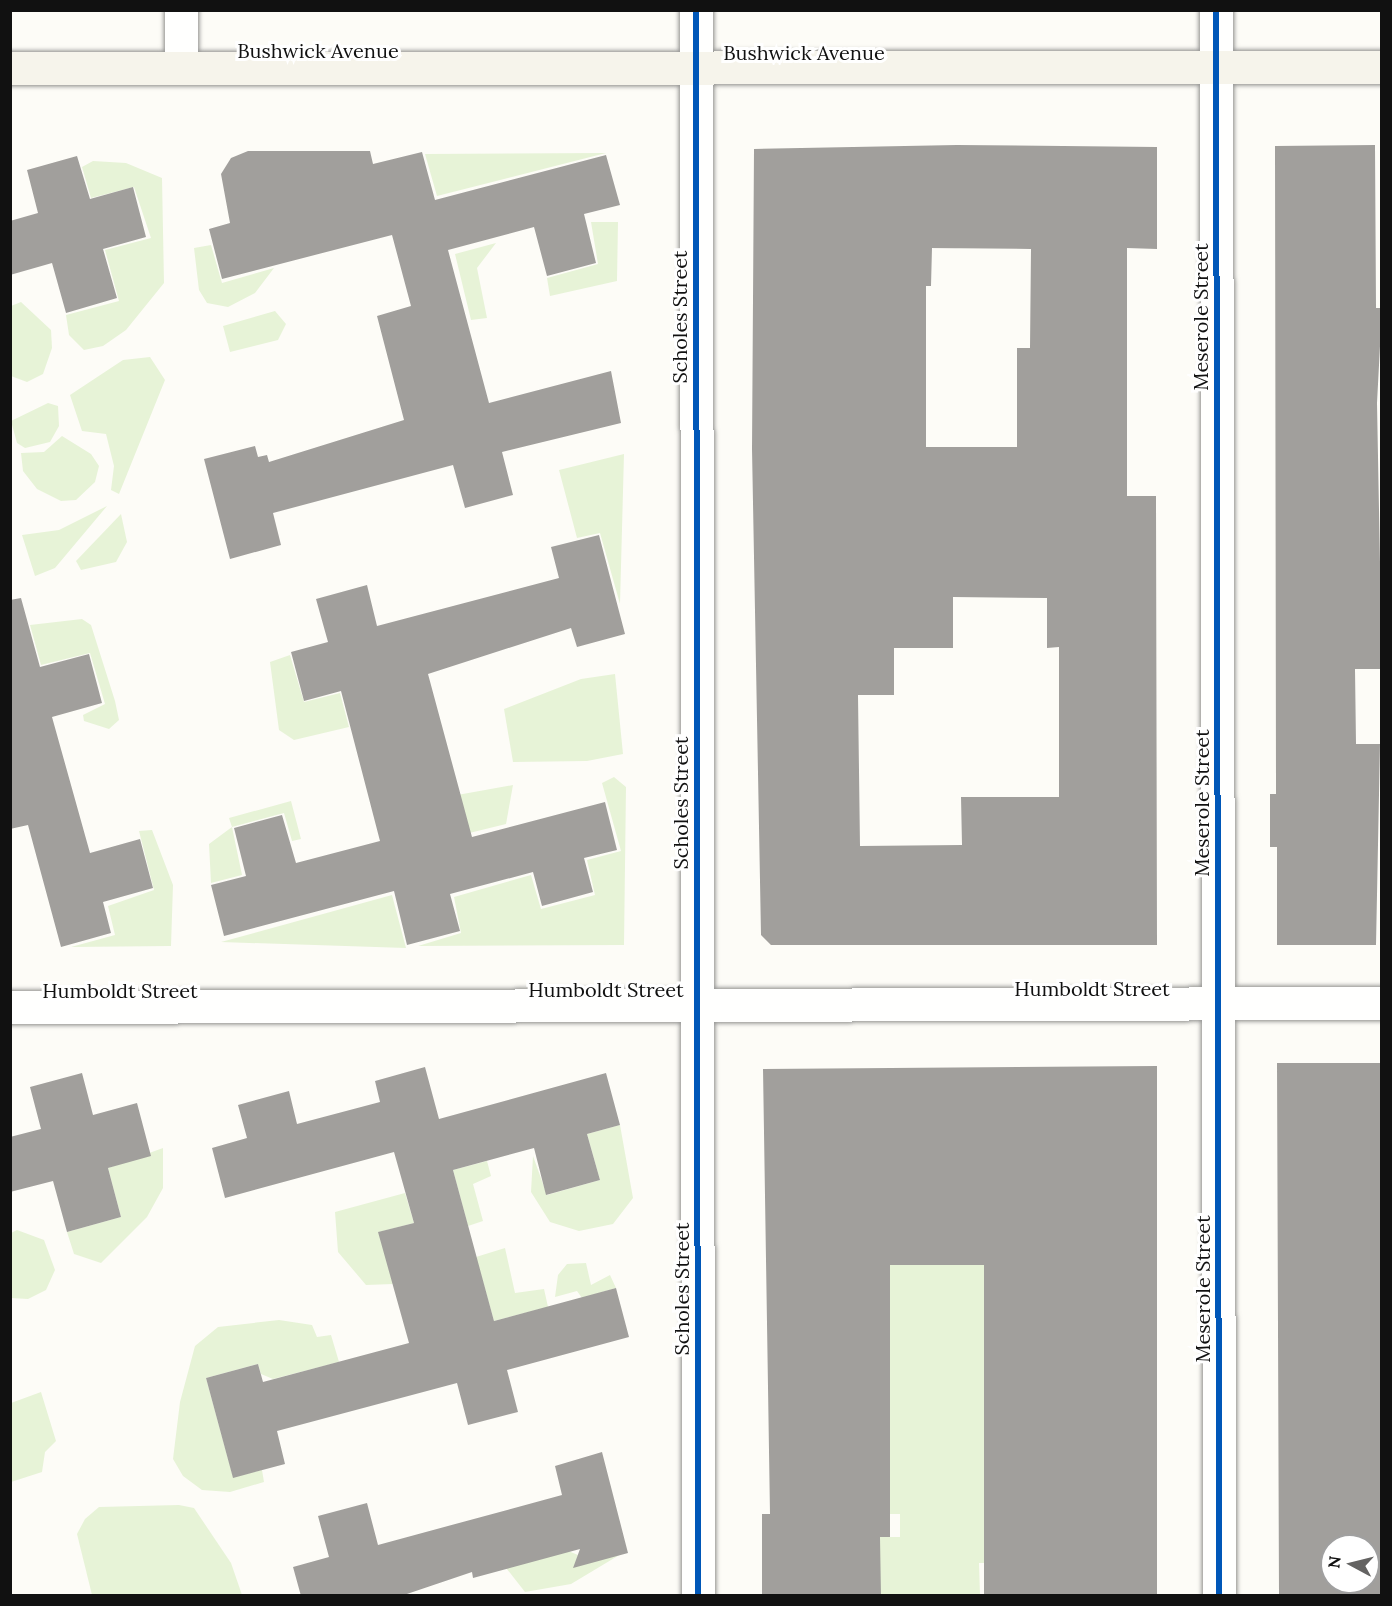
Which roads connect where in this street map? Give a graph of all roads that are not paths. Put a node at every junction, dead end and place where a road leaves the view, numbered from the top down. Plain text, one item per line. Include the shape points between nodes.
1 (180, 10) edge
2 (696, 10) edge
3 (1216, 10) edge
4 (181, 66) junction
5 (1382, 67) edge
6 (10, 68) edge
7 (1216, 68) junction
8 (696, 69) junction
9 (1382, 1003) edge
10 (1218, 1004) junction
11 (696, 1006) junction
12 (10, 1007) edge
13 (698, 1596) edge
14 (1219, 1596) edge

1 - 4 street
2 - 8 street, Scholes Street
3 - 7 street, Meserole Street
4 - 6 main road, Bushwick Avenue
4 - 8 main road, Bushwick Avenue
5 - 7 main road, Bushwick Avenue
7 - 8 main road, Bushwick Avenue
7 - 10 street, Meserole Street
8 - 11 street, Scholes Street
9 - 10 street, Humboldt Street
10 - 11 street, Humboldt Street
10 - 14 street, Meserole Street
11 - 12 street, Humboldt Street
11 - 13 street, Scholes Street

